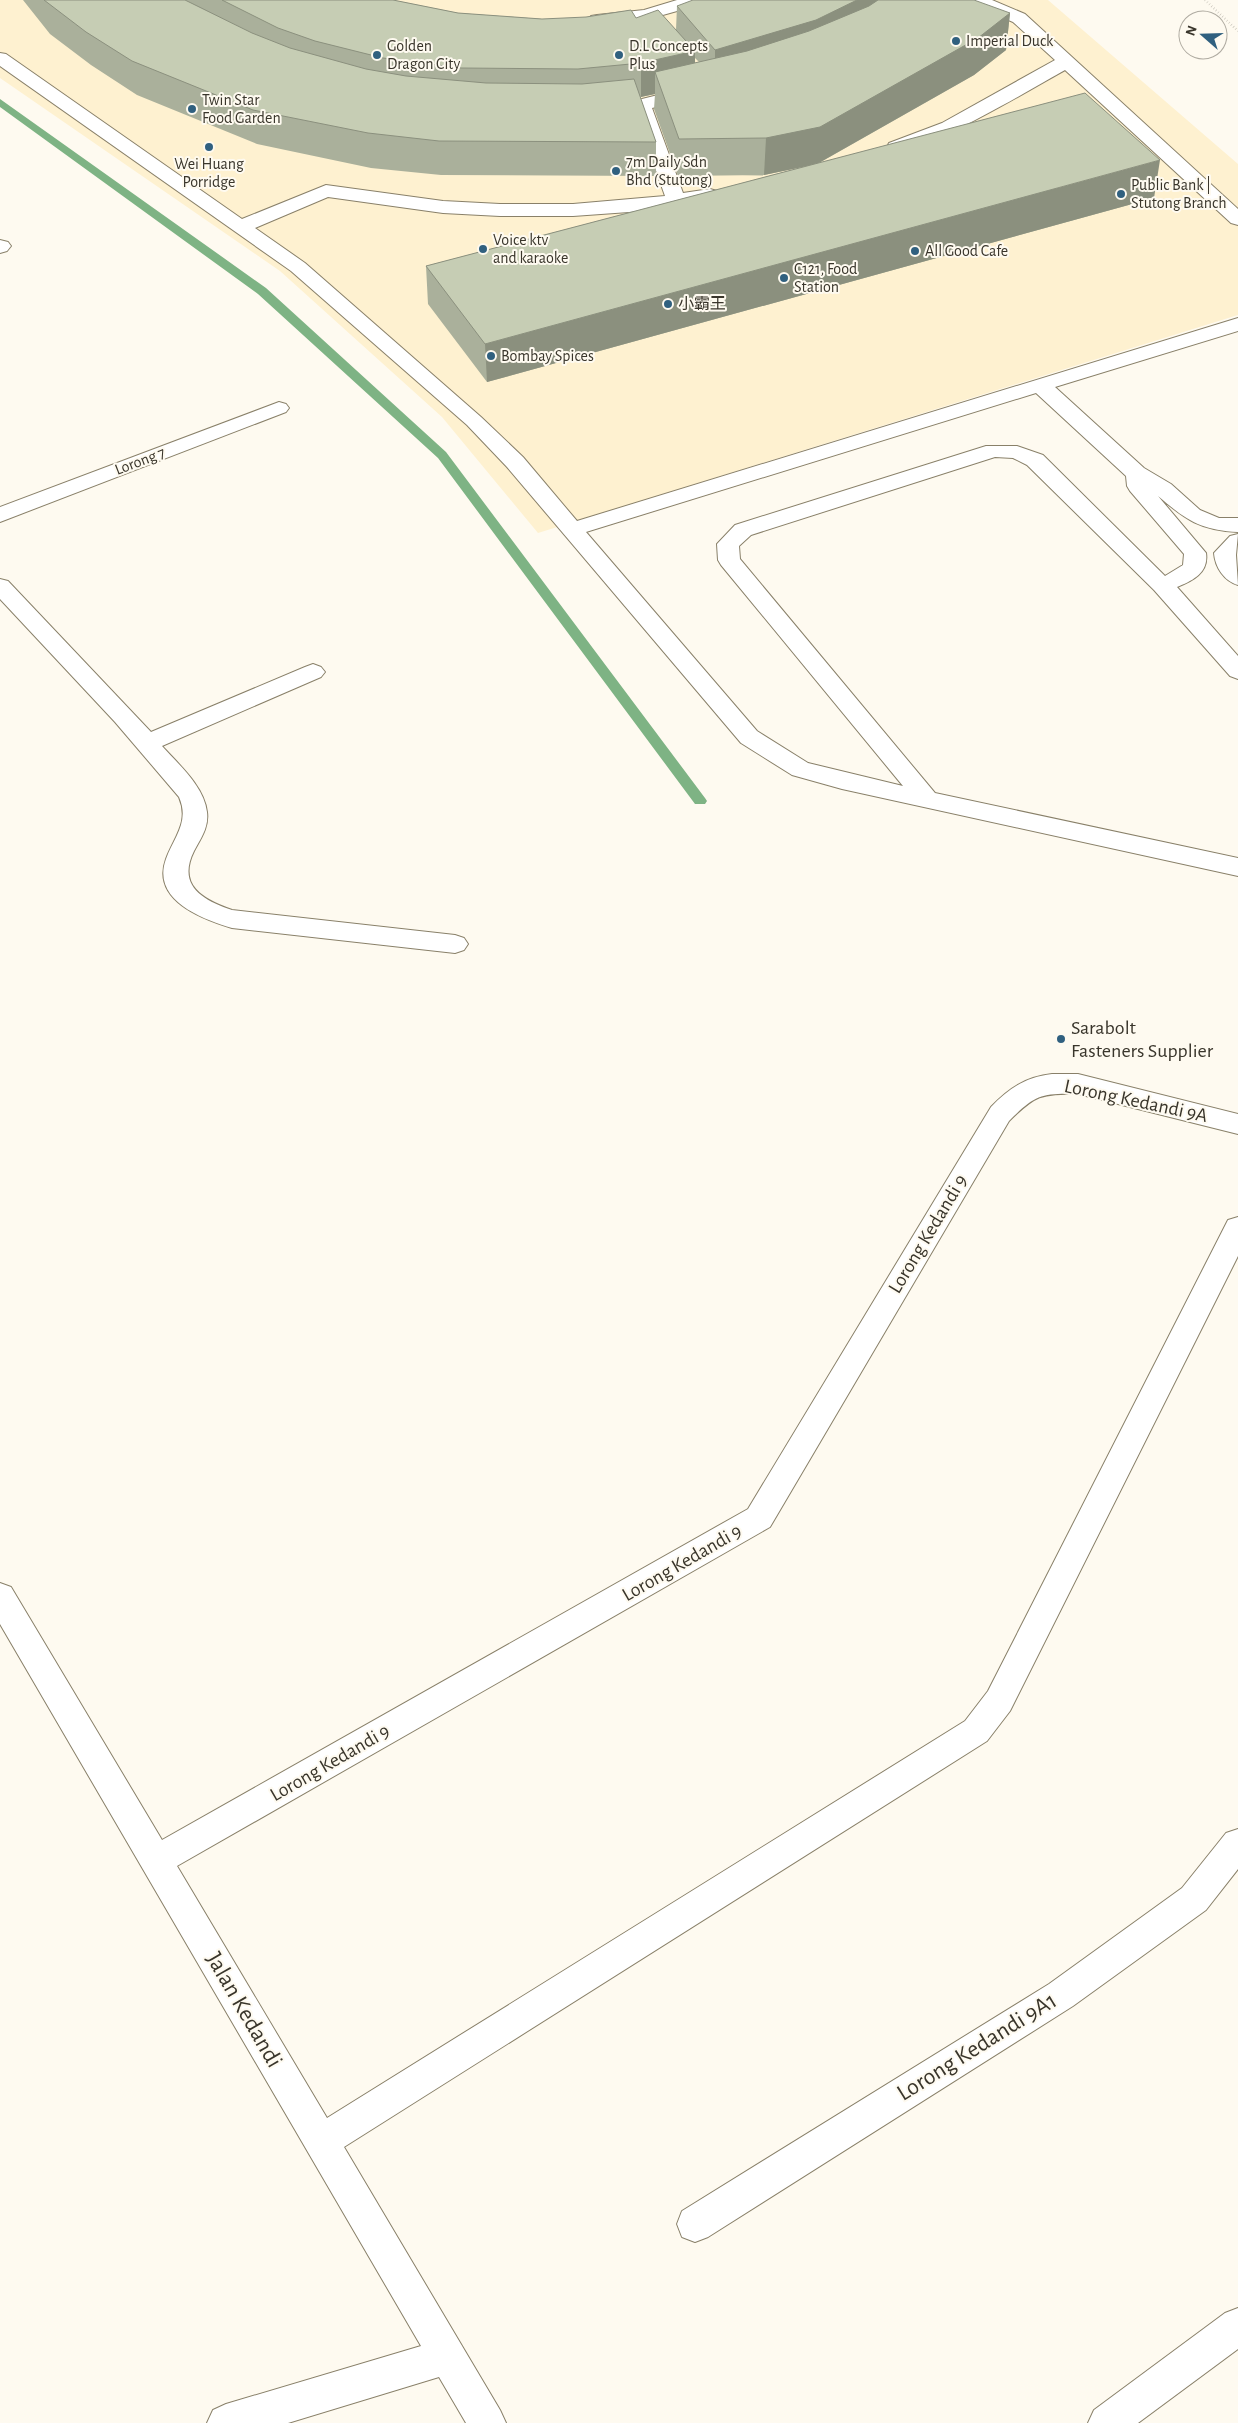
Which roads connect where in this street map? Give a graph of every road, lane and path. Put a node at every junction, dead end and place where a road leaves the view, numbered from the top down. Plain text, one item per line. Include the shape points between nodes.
1 (696, 0) edge
2 (977, 0) edge
3 (1205, 0) edge
4 (645, 15) junction
5 (577, 22) edge
6 (658, 30) edge
7 (1238, 31) edge
8 (0, 58) edge
9 (1067, 61) junction
10 (710, 88) edge
11 (642, 105) junction
12 (587, 110) edge
13 (877, 154) edge
14 (730, 191) edge
15 (676, 201) junction
16 (1238, 219) edge
17 (240, 226) junction
18 (1238, 324) edge
19 (1041, 386) junction
20 (279, 408) dead end
21 (1136, 473) junction
22 (0, 515) edge
23 (1238, 524) edge
24 (573, 529) junction
25 (1238, 541) edge
26 (1238, 578) edge
27 (0, 586) edge
28 (1162, 586) junction
29 (1238, 671) edge
30 (313, 672) dead end
31 (147, 743) junction
32 (927, 799) junction
33 (1238, 867) edge
34 (455, 944) dead end
35 (1033, 1085) joint
36 (1238, 1124) edge
37 (1238, 1228) edge
38 (0, 1596) edge
39 (1238, 1844) edge
40 (156, 1861) junction
41 (321, 2142) junction
42 (695, 2224) dead end
43 (1238, 2326) edge
44 (448, 2356) junction
45 (226, 2423) edge
46 (487, 2423) edge
47 (1107, 2423) edge

1 - 4 street
2 - 9 street via 1018,18
3 - 7 path
4 - 5 street
4 - 6 street
8 - 17 street
9 - 13 street via 949,127
9 - 16 street
10 - 11 street
11 - 12 street
11 - 15 street
14 - 15 street
15 - 17 street via 573,210 500,210 443,207 326,191
17 - 24 street via 298,267 474,420
18 - 19 street
19 - 21 street
19 - 24 street
20 - 22 street, Lorong 7
21 - 23 street via 1152,479 1198,519 1212,524
21 - 28 street via 1138,486 1195,552 1197,559 1194,569 1186,576
24 - 32 street via 749,737 800,769
25 - 26 street via 1225,553 1225,560
27 - 31 street
28 - 29 street
28 - 32 street via 1035,460 1017,452 994,452 743,530 728,544 729,560
30 - 31 street
31 - 34 street via 191,798 196,813 195,829 177,861 176,875 183,892 197,906 232,919
32 - 33 street
35 - 36 street, Lorong Kedandi 9A via 1078,1084
35 - 40 street, Lorong Kedandi 9 via 1000,1114 759,1518
37 - 41 street via 999,1701 976,1731
38 - 40 street, Jalan Kedandi
39 - 42 street, Lorong Kedandi 9A1 via 1194,1899 1061,1995
40 - 41 street, Jalan Kedandi
41 - 44 street, Jalan Kedandi
43 - 47 street
44 - 45 street
44 - 46 street, Jalan Kedandi

